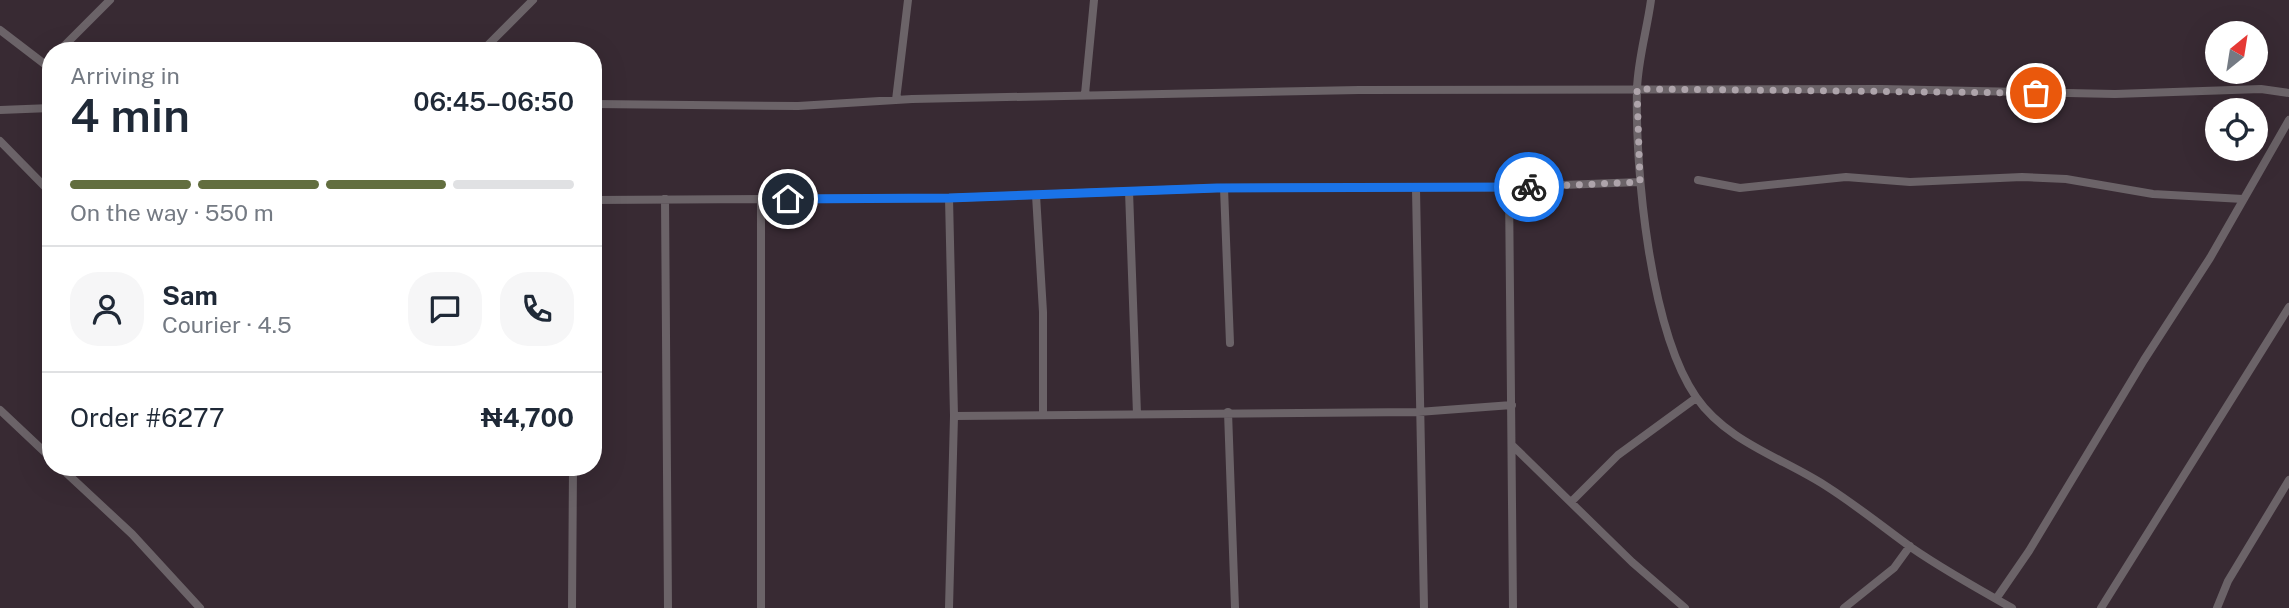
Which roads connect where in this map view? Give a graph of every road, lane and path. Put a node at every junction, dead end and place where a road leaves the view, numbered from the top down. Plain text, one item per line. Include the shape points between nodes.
1 (110, 0) edge
2 (533, 0) edge
3 (908, 0) edge
4 (1094, 0) edge
5 (1651, 0) edge
6 (0, 30) edge
7 (68, 42) edge
8 (491, 42) edge
9 (42, 59) edge
10 (1637, 89) junction
11 (2289, 93) edge
12 (1085, 94) junction
13 (896, 100) junction
14 (602, 104) edge
15 (42, 108) edge
16 (0, 110) edge
17 (2289, 120) edge
18 (0, 141) edge
19 (1698, 180) dead end
20 (1640, 182) junction
21 (42, 184) edge
22 (1509, 187) junction
23 (1224, 188) junction
24 (1416, 188) junction
25 (1129, 191) junction
26 (1036, 195) junction
27 (949, 198) junction
28 (665, 199) junction
29 (761, 199) junction
30 (2243, 199) junction
31 (602, 200) edge
32 (2289, 307) edge
33 (1230, 343) dead end
34 (1696, 398) junction
35 (1512, 405) junction
36 (0, 411) edge
37 (1228, 412) junction
38 (1418, 412) junction
39 (1137, 414) junction
40 (1043, 415) junction
41 (954, 416) junction
42 (1513, 446) junction
43 (42, 450) edge
44 (70, 476) edge
45 (573, 476) edge
46 (2289, 480) edge
47 (1570, 502) junction
48 (1910, 547) junction
49 (1996, 599) junction
50 (1683, 607) edge
51 (200, 608) edge
52 (572, 608) edge
53 (668, 608) edge
54 (761, 608) edge
55 (948, 608) edge
56 (1235, 608) edge
57 (1424, 608) edge
58 (1513, 608) edge
59 (1844, 608) edge
60 (2012, 608) edge
61 (2101, 608) edge
62 (2217, 608) edge

1 - 7 street
2 - 8 street
3 - 13 street
4 - 12 street
5 - 10 street
6 - 9 street
10 - 11 street via 2115,94 2261,89
10 - 12 street
10 - 20 street
12 - 13 street
13 - 14 street via 798,106
15 - 16 street
17 - 30 street
18 - 21 street
19 - 30 street via 1740,188 1846,177 1910,182 2022,177 2066,179 2152,194
20 - 22 street
20 - 34 street via 1651,257 1674,356
22 - 24 street
22 - 35 street
23 - 24 street
23 - 25 street
23 - 33 street
24 - 38 street
25 - 26 street
25 - 39 street
26 - 27 street
26 - 40 street
27 - 29 street
27 - 41 street
28 - 29 street
28 - 31 street
28 - 53 street
29 - 54 street
30 - 49 street
32 - 61 street
34 - 47 street via 1618,455
34 - 48 street via 1739,438 1822,483
35 - 38 street
35 - 42 street
36 - 43 street
37 - 38 street
37 - 39 street
37 - 56 street
38 - 57 street
39 - 40 street
40 - 41 street
41 - 55 street
42 - 47 street
42 - 58 street
44 - 51 street via 132,534
45 - 52 street
46 - 62 street via 2228,581
47 - 50 street
48 - 49 street
48 - 59 street via 1894,568
49 - 60 street

